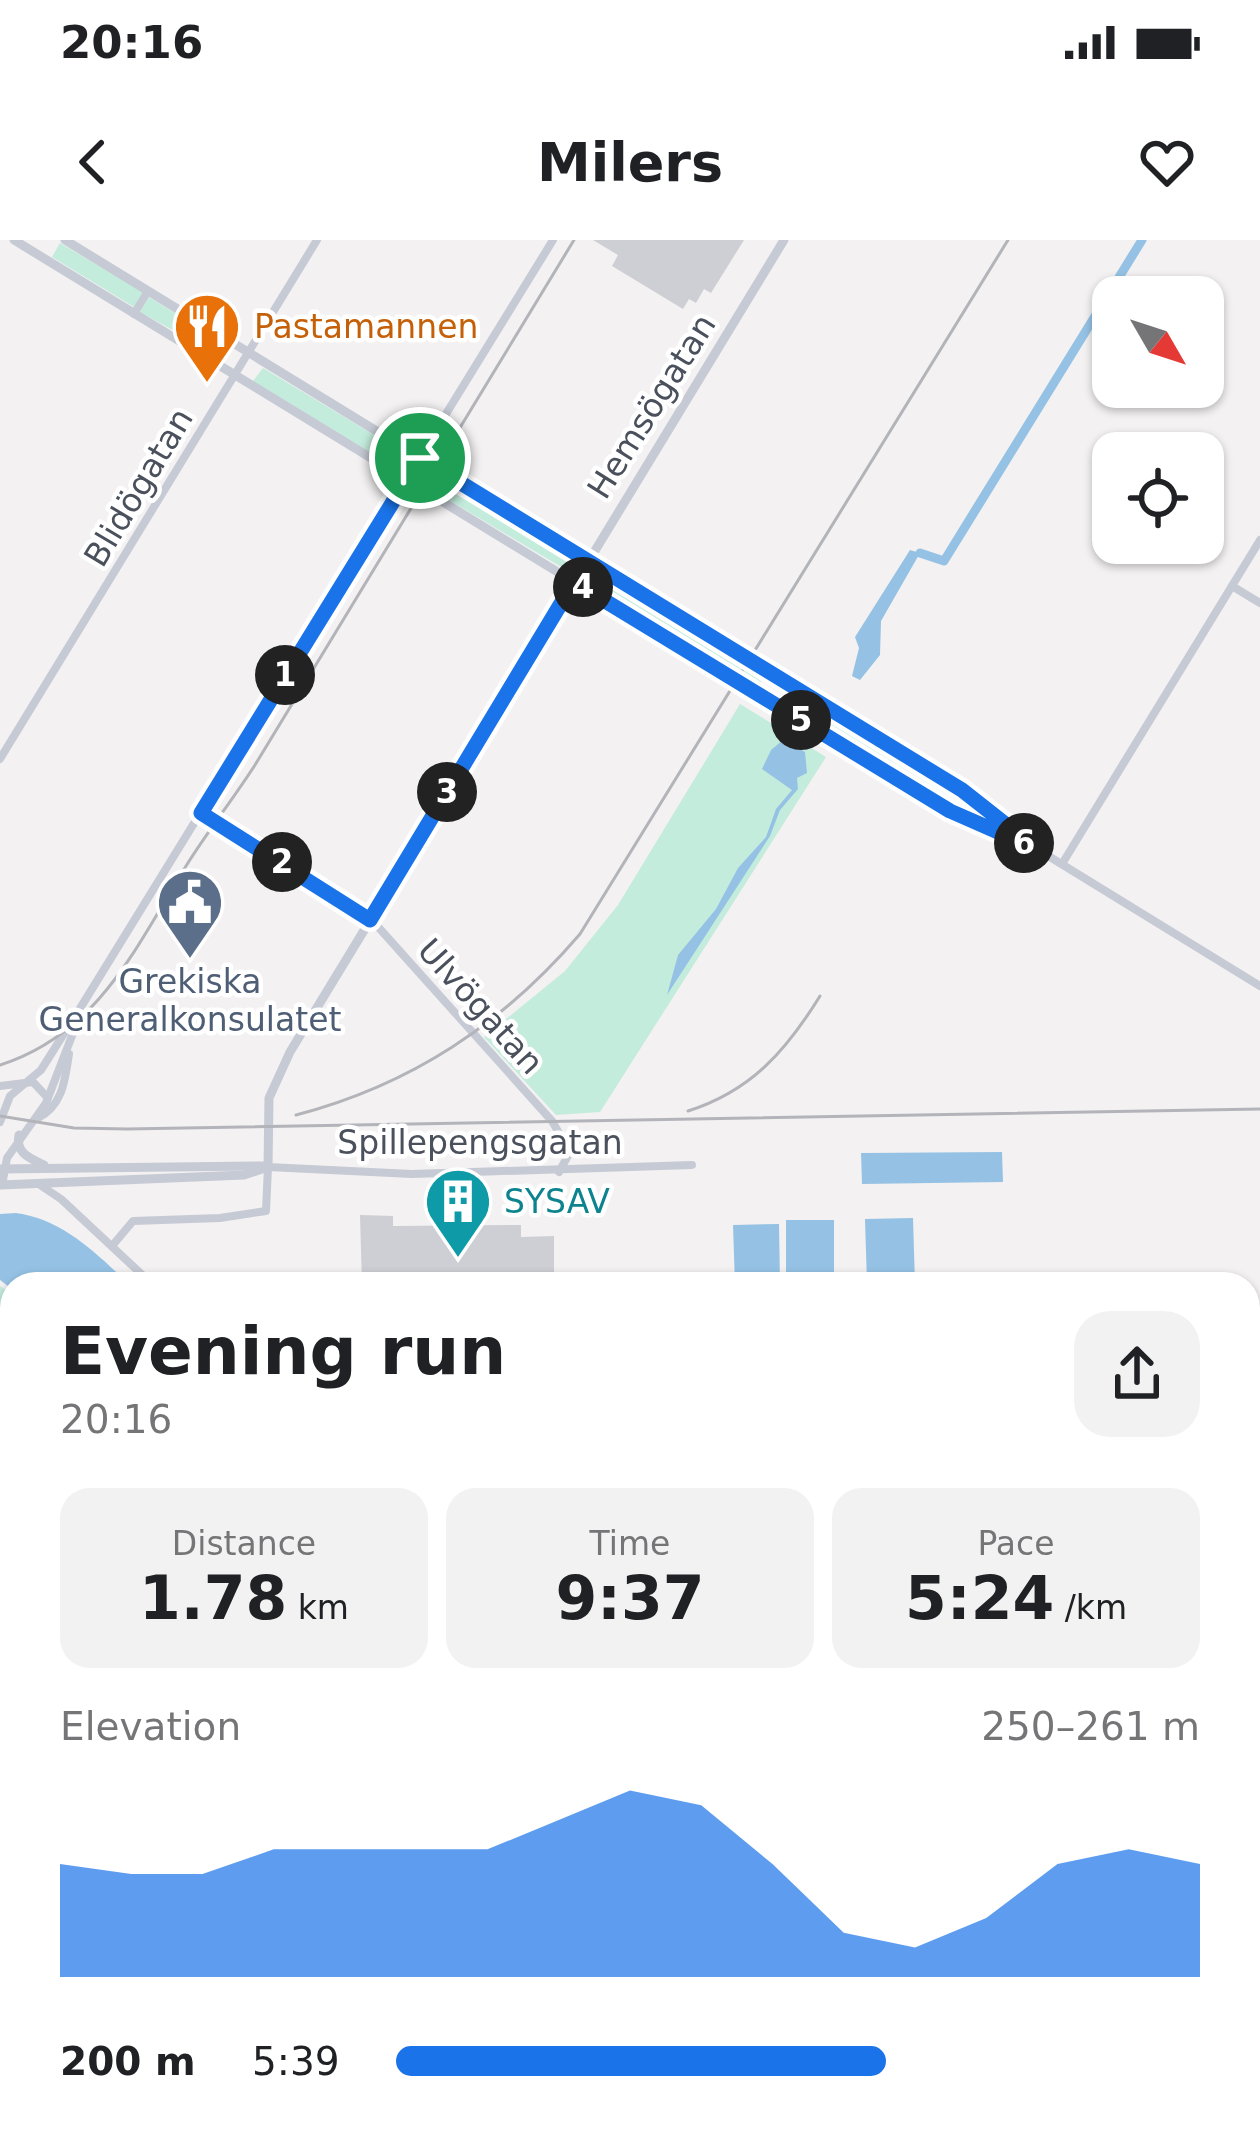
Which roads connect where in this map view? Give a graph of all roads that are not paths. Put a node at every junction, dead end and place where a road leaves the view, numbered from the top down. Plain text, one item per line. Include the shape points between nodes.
1 (14, 240) edge
2 (64, 240) edge
3 (317, 240) edge
4 (553, 240) edge
5 (784, 240) edge
6 (148, 291) junction
7 (134, 314) junction
8 (248, 352) junction
9 (234, 374) junction
10 (420, 458) junction
11 (406, 480) junction
12 (1260, 540) edge
13 (587, 560) junction
14 (574, 582) junction
15 (1232, 586) junction
16 (1260, 603) edge
17 (0, 759) edge
18 (201, 813) junction
19 (1037, 849) junction
20 (1062, 864) junction
21 (370, 920) junction
22 (1260, 986) edge
23 (84, 1002) junction
24 (69, 1048) junction
25 (23, 1083) junction
26 (0, 1086) edge
27 (47, 1099) junction
28 (2, 1104) edge
29 (31, 1120) junction
30 (0, 1122) edge
31 (19, 1135) junction
32 (692, 1166) dead end
33 (268, 1167) junction
34 (1, 1168) edge
35 (49, 1168) junction
36 (558, 1173) junction
37 (1, 1185) edge
38 (39, 1185) junction
39 (112, 1246) junction
40 (139, 1272) edge

1 - 7 street
2 - 6 street
3 - 8 street, Blidögatan
4 - 10 street
5 - 13 street, Hemsögatan
6 - 7 street
6 - 8 street
7 - 9 street
8 - 9 street, Blidögatan
8 - 10 street
9 - 11 street
9 - 17 street, Blidögatan
10 - 11 street
10 - 13 street
11 - 14 street
11 - 18 street
12 - 15 street
13 - 14 street, Hemsögatan
13 - 19 street via 962,790
14 - 19 street via 950,811
14 - 21 street, Hemsögatan
15 - 16 street
15 - 20 street
18 - 21 street, Ulvögatan
18 - 23 street
19 - 20 street
20 - 22 street
21 - 33 street, Hemsögatan via 272,1087
21 - 36 street, Ulvögatan via 552,1121 570,1152
23 - 24 street
23 - 25 street via 41,1070
24 - 27 street
24 - 29 street via 61,1096
25 - 26 street
25 - 27 street via 38,1085
25 - 28 street
27 - 29 street
28 - 30 street
29 - 31 street
31 - 34 street
31 - 35 street via 26,1156
32 - 36 street, Spillepengsgatan
33 - 35 street, Spillepengsgatan
33 - 36 street, Spillepengsgatan
33 - 38 street, Spillepengsgatan
33 - 39 street via 266,1211 134,1221
34 - 35 street, Spillepengsgatan
34 - 37 street
37 - 38 street, Spillepengsgatan
38 - 39 street
39 - 40 street

